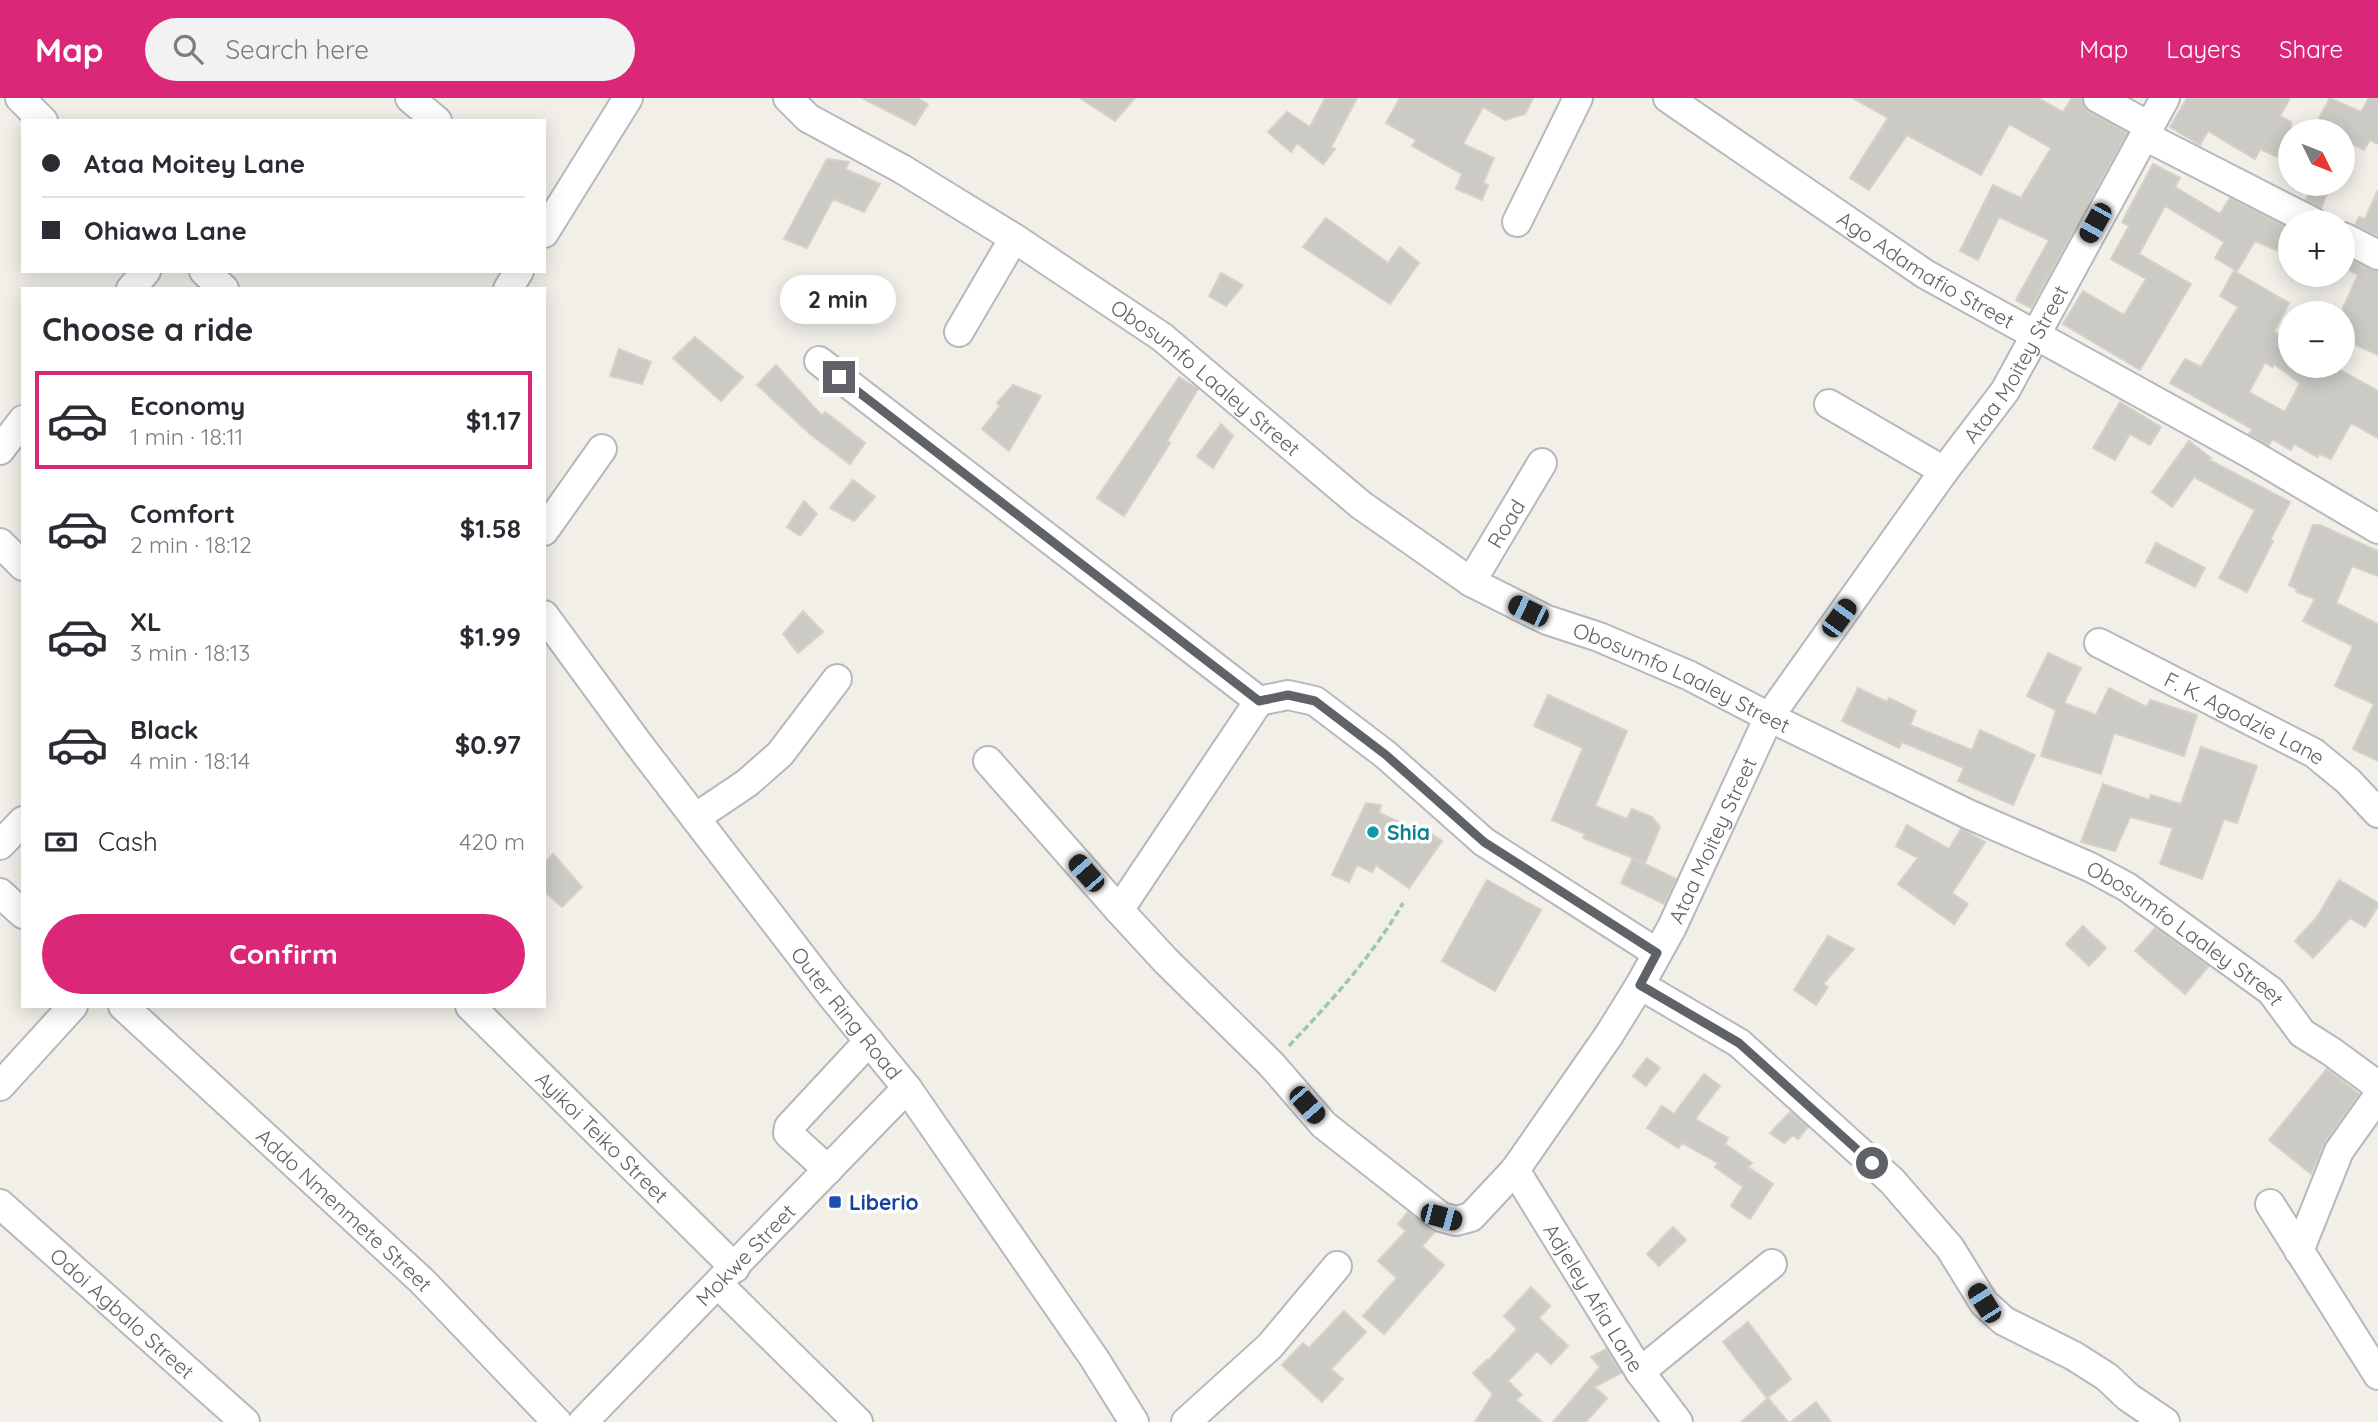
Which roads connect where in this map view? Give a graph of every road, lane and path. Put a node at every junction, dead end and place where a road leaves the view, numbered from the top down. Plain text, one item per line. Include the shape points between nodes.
1 (20, 98) edge
2 (410, 98) edge
3 (628, 98) edge
4 (788, 98) edge
5 (1578, 98) edge
6 (1668, 98) edge
7 (2098, 98) edge
8 (2165, 98) edge
9 (41, 119) edge
10 (435, 119) edge
11 (2147, 131) junction
12 (2291, 210) edge
13 (547, 221) edge
14 (1517, 222) dead end
15 (1014, 238) junction
16 (2355, 243) edge
17 (2378, 255) edge
18 (144, 273) edge
19 (206, 273) edge
20 (133, 287) edge
21 (222, 287) edge
22 (959, 332) dead end
23 (2035, 336) junction
24 (819, 361) dead end
25 (1829, 404) dead end
26 (21, 423) edge
27 (602, 449) dead end
28 (0, 450) edge
29 (1542, 463) dead end
30 (1944, 471) junction
31 (546, 528) edge
32 (2378, 528) edge
33 (0, 543) edge
34 (21, 564) edge
35 (1471, 582) junction
36 (546, 618) edge
37 (2099, 643) dead end
38 (837, 679) dead end
39 (1259, 701) junction
40 (1769, 717) junction
41 (988, 761) dead end
42 (2378, 813) edge
43 (695, 818) junction
44 (21, 823) edge
45 (0, 845) edge
46 (0, 893) edge
47 (1403, 904) dead end
48 (1119, 910) junction
49 (21, 912) edge
50 (1657, 953) junction
51 (1640, 985) junction
52 (71, 1008) edge
53 (125, 1008) edge
54 (472, 1008) edge
55 (869, 1041) junction
56 (1271, 1065) junction
57 (0, 1086) edge
58 (907, 1087) junction
59 (2378, 1089) edge
60 (2378, 1096) edge
61 (1516, 1170) junction
62 (828, 1171) junction
63 (0, 1204) edge
64 (2270, 1204) dead end
65 (2299, 1251) junction
66 (1772, 1264) dead end
67 (1337, 1266) dead end
68 (727, 1276) junction
69 (1640, 1372) junction
70 (2378, 1375) edge
71 (245, 1422) edge
72 (557, 1422) edge
73 (583, 1422) edge
74 (858, 1422) edge
75 (1134, 1422) edge
76 (1186, 1422) edge
77 (1678, 1422) edge
78 (2165, 1422) edge

1 - 9 street
2 - 10 street
3 - 13 street
4 - 15 street, Obosumfo Laaley Street via 808,118
5 - 14 street
6 - 23 street, Ago Adamafio Street via 1925,274
7 - 11 street
8 - 11 street, Ataa Moitey Street
11 - 12 street
11 - 23 street, Ataa Moitey Street
15 - 22 street
15 - 35 street, Obosumfo Laaley Street via 1162,337 1361,505
16 - 17 street
18 - 20 street
19 - 21 street
23 - 30 street, Ataa Moitey Street via 2005,391
23 - 32 street, Ago Adamafio Street
24 - 39 street
25 - 30 street
26 - 28 street
27 - 31 street
29 - 35 street, Road
30 - 40 street, Ataa Moitey Street
33 - 34 street
35 - 40 street, Obosumfo Laaley Street via 1548,621 1600,637 1688,675
36 - 43 street, Outer Ring Road
37 - 42 street, F. K. Agodzie Lane via 2314,753
38 - 43 street via 779,754 747,783
39 - 48 street
39 - 50 street via 1288,695 1315,701 1386,755 1484,842
40 - 50 street, Ataa Moitey Street
40 - 59 street, Obosumfo Laaley Street via 2127,887 2271,991 2301,1033
41 - 48 street, Ataa Moitey Street
43 - 55 street, Outer Ring Road
44 - 45 street
46 - 49 street
47 - 56 path via 1336,996
48 - 56 street, Ataa Moitey Street
50 - 51 street, Ataa Moitey Street
51 - 61 street, Ataa Moitey Street
51 - 78 street via 1739,1043 1892,1181 1950,1248 1984,1303 2004,1321 2074,1356
52 - 57 street
53 - 72 street, Addo Nmenmete Street via 422,1281
54 - 68 street, Ayikoi Teiko Street
55 - 58 street, Outer Ring Road
55 - 62 street via 789,1128 788,1133
56 - 61 street, Ataa Moitey Street via 1324,1125 1441,1217 1456,1221 1471,1217
58 - 62 street, Mokwe Street
58 - 75 street, Outer Ring Road
60 - 65 street via 2339,1151
61 - 69 street, Adjeley Afia Lane
62 - 68 street, Mokwe Street
63 - 71 street, Odoi Agbalo Street
64 - 65 street
65 - 70 street
66 - 69 street
67 - 76 street via 1270,1346
68 - 73 street, Mokwe Street
68 - 74 street, Ayikoi Teiko Street
69 - 77 street, Adjeley Afia Lane

